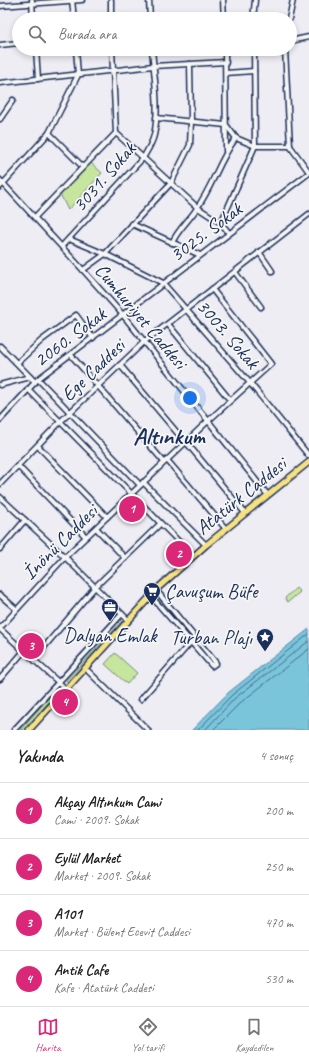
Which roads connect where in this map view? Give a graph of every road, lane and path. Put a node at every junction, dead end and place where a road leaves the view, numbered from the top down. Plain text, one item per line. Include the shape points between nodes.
1 (72, 0) edge
2 (82, 0) edge
3 (110, 0) edge
4 (149, 0) edge
5 (223, 0) edge
6 (255, 0) edge
7 (292, 0) edge
8 (32, 2) edge
9 (0, 6) edge
10 (33, 12) edge
11 (73, 12) edge
12 (111, 12) edge
13 (150, 12) edge
14 (224, 12) edge
15 (254, 12) edge
16 (290, 12) edge
17 (309, 37) edge
18 (297, 40) edge
19 (12, 44) edge
20 (0, 45) edge
21 (36, 56) edge
22 (77, 56) edge
23 (112, 56) edge
24 (152, 56) edge
25 (226, 56) edge
26 (254, 56) edge
27 (285, 56) edge
28 (226, 62) junction
29 (190, 64) junction
30 (153, 66) junction
31 (254, 71) junction
32 (113, 72) junction
33 (226, 73) junction
34 (78, 75) junction
35 (38, 79) junction
36 (0, 83) edge
37 (13, 100) dead end
38 (156, 118) junction
39 (0, 119) edge
40 (192, 121) junction
41 (226, 126) junction
42 (49, 133) junction
43 (116, 133) junction
44 (236, 138) junction
45 (255, 146) junction
46 (290, 146) junction
47 (226, 151) junction
48 (143, 158) junction
49 (83, 167) junction
50 (309, 173) edge
51 (172, 183) junction
52 (1, 184) edge
53 (198, 208) junction
54 (309, 214) edge
55 (35, 217) junction
56 (221, 223) junction
57 (132, 224) junction
58 (229, 233) junction
59 (69, 239) junction
60 (172, 243) junction
61 (62, 246) junction
62 (259, 252) junction
63 (105, 254) junction
64 (200, 255) junction
65 (84, 270) junction
66 (272, 271) dead end
67 (235, 272) junction
68 (163, 283) junction
69 (212, 289) junction
70 (261, 307) dead end
71 (187, 309) junction
72 (123, 315) junction
73 (168, 324) junction
74 (93, 338) junction
75 (144, 342) junction
76 (0, 346) edge
77 (71, 355) junction
78 (17, 363) junction
79 (120, 365) junction
80 (30, 377) junction
81 (37, 381) junction
82 (250, 383) junction
83 (0, 385) edge
84 (98, 387) junction
85 (28, 389) junction
86 (230, 400) junction
87 (71, 412) junction
88 (0, 420) edge
89 (61, 421) junction
90 (208, 421) junction
91 (186, 442) junction
92 (38, 446) junction
93 (309, 456) edge
94 (165, 461) junction
95 (309, 462) edge
96 (18, 466) junction
97 (0, 484) edge
98 (142, 484) junction
99 (131, 494) junction
100 (267, 494) junction
101 (0, 497) edge
102 (245, 513) junction
103 (107, 517) junction
104 (25, 520) junction
105 (160, 524) junction
106 (96, 528) junction
107 (226, 529) junction
108 (86, 537) junction
109 (206, 545) junction
110 (0, 549) edge
111 (193, 556) junction
112 (65, 557) junction
113 (125, 558) junction
114 (95, 588) junction
115 (156, 590) junction
116 (0, 595) edge
117 (150, 595) junction
118 (16, 609) junction
119 (122, 614) junction
120 (128, 620) junction
121 (0, 628) edge
122 (191, 642) junction
123 (24, 651) junction
124 (34, 659) junction
125 (88, 671) dead end
126 (0, 679) edge
127 (58, 682) junction
128 (67, 690) junction
129 (142, 699) dead end
130 (14, 730) edge
131 (29, 730) edge
132 (148, 730) edge

1 - 2 street
1 - 8 street
1 - 11 street
3 - 12 street
4 - 13 street
5 - 14 street
6 - 15 street
7 - 16 street
8 - 9 street
8 - 10 street
17 - 18 street
19 - 20 street
21 - 35 street
22 - 34 street
23 - 32 street
24 - 30 street, 3031. Sokak
25 - 28 street
26 - 31 street
27 - 46 street
28 - 29 street
28 - 33 street
29 - 30 street
29 - 40 street
30 - 32 street
30 - 38 street, 3031. Sokak
31 - 33 street
31 - 45 street
32 - 34 street
32 - 43 street
33 - 41 street
34 - 35 street
34 - 42 street
35 - 36 street
37 - 39 street
38 - 40 street
38 - 48 street, 3031. Sokak via 154,136
40 - 41 street
40 - 51 street via 190,145
41 - 44 street
41 - 47 street
42 - 49 street
42 - 52 street
43 - 48 street
43 - 49 street
44 - 45 street
44 - 47 street
45 - 46 street
45 - 56 street
46 - 50 street
47 - 53 street
48 - 51 street
48 - 59 street, 3031. Sokak
49 - 55 street
50 - 58 street, 3025. Sokak
51 - 53 street
51 - 57 street
52 - 55 street, Cumhuriyet Caddesi
53 - 56 street
53 - 60 street via 177,232
54 - 62 street, Ege Caddesi
55 - 61 street, Cumhuriyet Caddesi
56 - 58 street
57 - 60 street
57 - 63 street
58 - 64 street, 3025. Sokak
59 - 61 street, 3031. Sokak
59 - 63 street, 3003. Sokak
60 - 64 street
61 - 65 street, Cumhuriyet Caddesi
62 - 66 street
62 - 67 street, Ege Caddesi
63 - 65 street
63 - 68 street, 3003. Sokak
64 - 68 street, 3025. Sokak
65 - 72 street, Cumhuriyet Caddesi
67 - 69 street, Ege Caddesi
67 - 70 street
68 - 71 street, 3003. Sokak
68 - 72 street, 3025. Sokak
69 - 71 street, Ege Caddesi
69 - 82 street, İnönü Caddesi via 271,364
71 - 73 street, Ege Caddesi
71 - 82 street, 3003. Sokak
72 - 74 street, 2060. Sokak
72 - 75 street, Cumhuriyet Caddesi
73 - 75 street, Ege Caddesi
73 - 86 street
74 - 77 street, 2060. Sokak
74 - 78 street via 76,315 42,340
75 - 79 street, Ege Caddesi
75 - 90 street, Cumhuriyet Caddesi
76 - 78 street
77 - 81 street, 2060. Sokak
77 - 84 street
78 - 80 street
79 - 84 street, Ege Caddesi
79 - 91 street
80 - 81 street
80 - 83 street
81 - 85 street, 2060. Sokak
81 - 87 street
82 - 86 street, İnönü Caddesi
82 - 93 street, 3003. Sokak
84 - 87 street, Ege Caddesi
84 - 94 street
85 - 88 street, 2060. Sokak
85 - 89 street
86 - 90 street, İnönü Caddesi
87 - 89 street, Ege Caddesi
87 - 98 street
89 - 92 street, Ege Caddesi
89 - 99 street
90 - 91 street, İnönü Caddesi
90 - 100 street, Cumhuriyet Caddesi
91 - 94 street, İnönü Caddesi
91 - 102 street
92 - 96 street, Ege Caddesi
92 - 103 street
94 - 98 street, İnönü Caddesi
94 - 107 street
95 - 100 main road, Atatürk Caddesi
96 - 97 street, Ege Caddesi
96 - 108 street
98 - 99 street, İnönü Caddesi
98 - 109 street
99 - 103 street, İnönü Caddesi
99 - 105 street
100 - 102 main road, Atatürk Caddesi
101 - 104 street
102 - 107 main road, Atatürk Caddesi
103 - 106 street, İnönü Caddesi
104 - 110 street
104 - 112 street
105 - 111 street
105 - 113 street
106 - 108 street, İnönü Caddesi
106 - 113 street
107 - 109 main road, Atatürk Caddesi
108 - 112 street, İnönü Caddesi
109 - 111 main road, Atatürk Caddesi
111 - 115 main road, Atatürk Caddesi
112 - 114 street
112 - 118 street, İnönü Caddesi
113 - 114 street
114 - 119 street
114 - 124 street
115 - 117 main road, Atatürk Caddesi
115 - 122 street via 216,663 212,666
116 - 118 street
117 - 120 main road, Atatürk Caddesi
117 - 122 street
118 - 121 street, İnönü Caddesi
119 - 120 street
119 - 127 street
120 - 128 main road, Atatürk Caddesi
121 - 123 street
122 - 129 street
123 - 124 street
123 - 126 street
124 - 127 street
125 - 132 street
127 - 128 street
127 - 130 street
128 - 131 main road, Atatürk Caddesi

